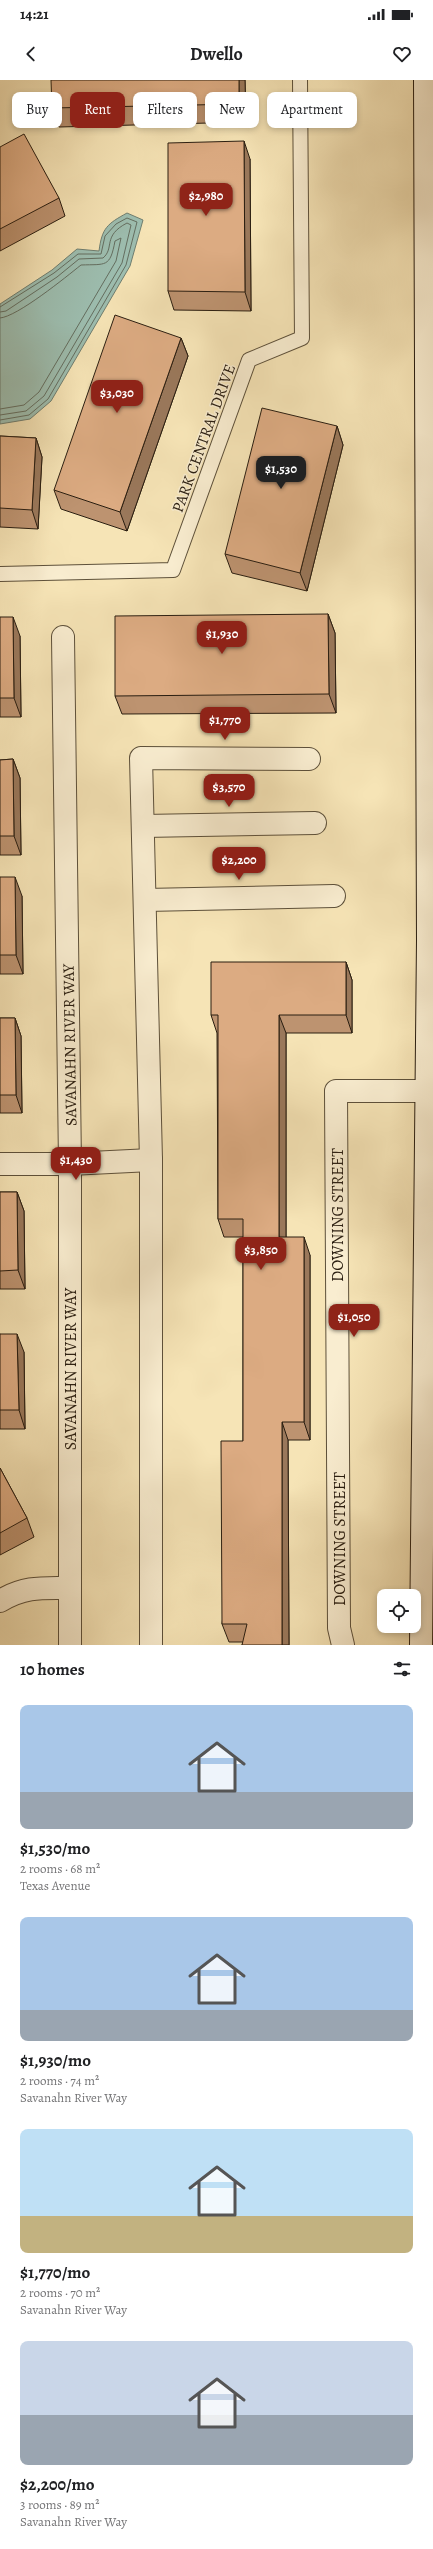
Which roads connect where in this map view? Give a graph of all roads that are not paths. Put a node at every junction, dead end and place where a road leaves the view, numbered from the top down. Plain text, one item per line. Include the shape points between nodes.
1 (300, 80) edge
2 (424, 80) edge
3 (429, 371) edge
4 (430, 455) edge
5 (0, 574) edge
6 (430, 621) edge
7 (63, 636) dead end
8 (430, 652) edge
9 (309, 759) dead end
10 (315, 823) dead end
11 (143, 826) junction
12 (334, 896) dead end
13 (145, 900) junction
14 (431, 940) edge
15 (426, 1091) junction
16 (151, 1160) junction
17 (0, 1164) edge
18 (70, 1164) junction
19 (70, 1588) junction
20 (0, 1600) edge
21 (70, 1645) edge
22 (151, 1645) edge
23 (343, 1645) edge
24 (421, 1645) edge

1 - 5 lane, PARK CENTRAL DRIVE via 302,338 249,360 173,570
2 - 3 street
3 - 4 street
4 - 6 street
6 - 8 street
7 - 18 street, SAVANAHN RIVER WAY
8 - 14 street
9 - 11 street via 141,758
10 - 11 street
11 - 13 street
12 - 13 street
13 - 16 street
14 - 15 street
15 - 23 street, DOWNING STREET via 336,1091 339,1628
15 - 24 street
16 - 18 street
16 - 22 street
17 - 18 street
18 - 19 street, SAVANAHN RIVER WAY
19 - 20 street via 31,1588 16,1591
19 - 21 street, SAVANAHN RIVER WAY

